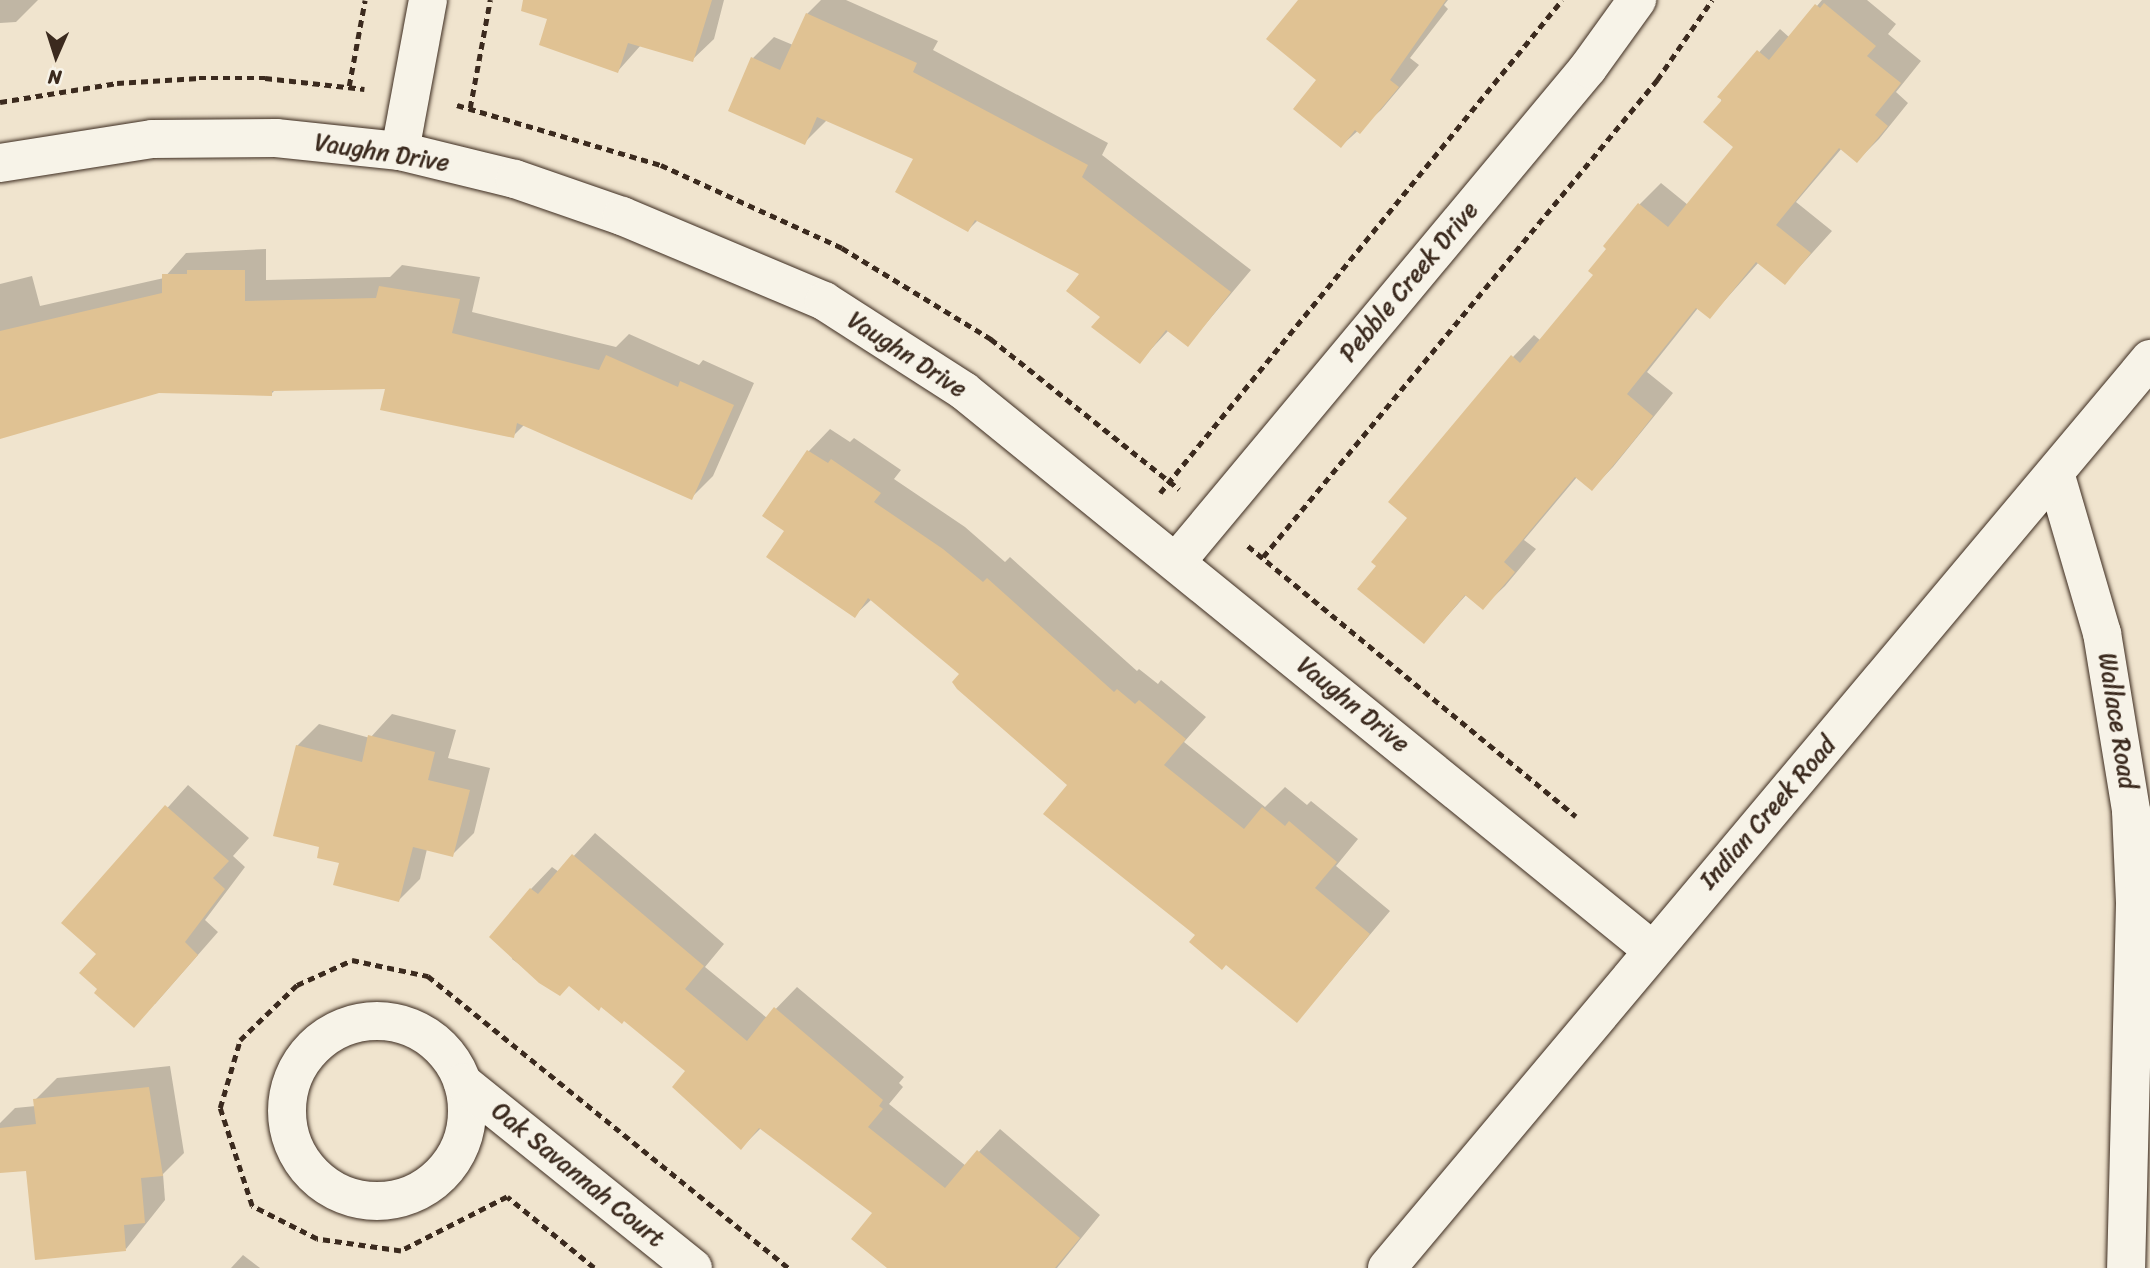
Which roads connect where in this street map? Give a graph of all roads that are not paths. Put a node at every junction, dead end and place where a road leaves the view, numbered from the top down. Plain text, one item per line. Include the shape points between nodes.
1 (428, 0) edge
2 (1637, 0) edge
3 (400, 151) junction
4 (0, 163) edge
5 (2150, 359) edge
6 (2056, 475) junction
7 (1178, 561) junction
8 (2142, 904) edge
9 (1651, 949) junction
10 (463, 1083) junction
11 (693, 1268) edge
12 (1387, 1268) edge
13 (2126, 1268) edge

1 - 3 street
2 - 7 street, Pebble Creek Drive via 1588,68
3 - 4 street, Vaughn Drive via 275,138 152,139
3 - 7 street, Vaughn Drive via 515,179 622,216 824,301 964,391
5 - 6 street, Indian Creek Road
6 - 8 street, Wallace Road via 2102,632
6 - 9 street, Indian Creek Road
7 - 9 street, Vaughn Drive
8 - 13 street, Wallace Road
9 - 12 street, Indian Creek Road
10 - 10 street, Oak Savannah Court via 450,1057 429,1036 402,1024 372,1019 343,1027 318,1042 298,1064 287,1092 286,1121 295,1150 312,1175 337,1192 366,1200 396,1199 424,1189 447,1168 462,1142 468,1113
10 - 11 street, Oak Savannah Court

